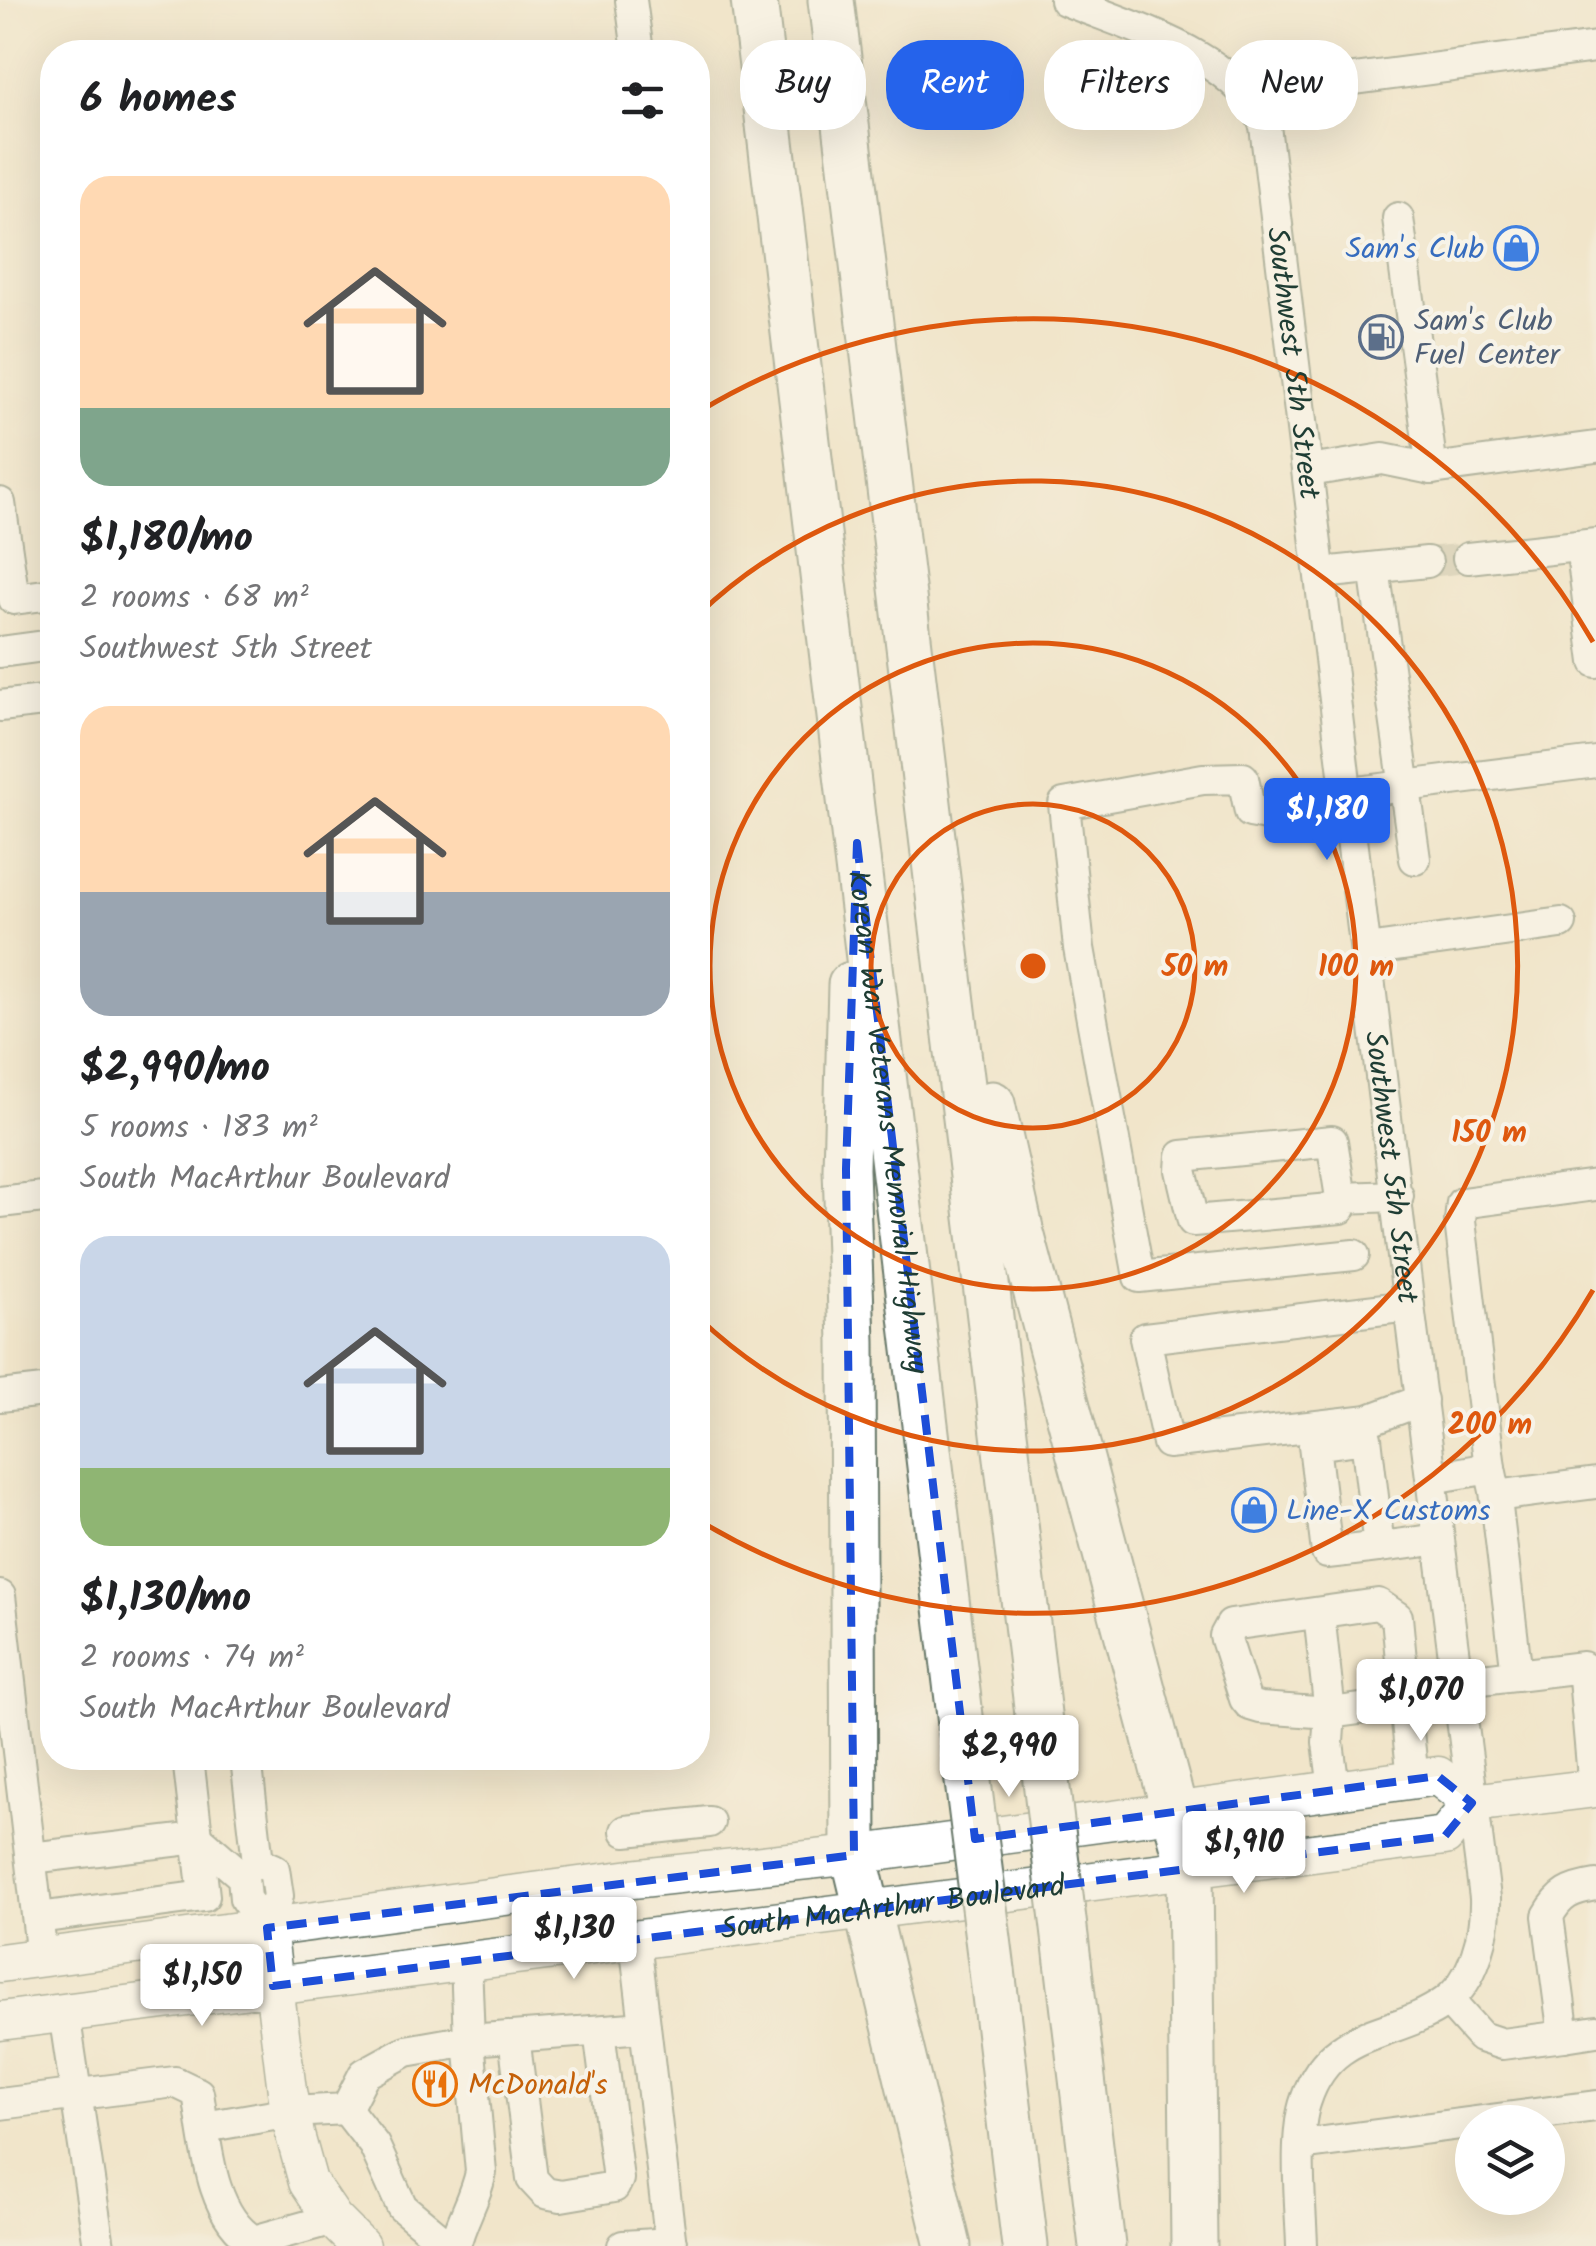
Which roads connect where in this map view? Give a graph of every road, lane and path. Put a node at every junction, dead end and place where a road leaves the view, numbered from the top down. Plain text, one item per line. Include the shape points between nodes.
1 (631, 0) edge
2 (754, 0) edge
3 (831, 0) edge
4 (1064, 0) edge
5 (636, 40) edge
6 (1596, 47) edge
7 (1225, 74) edge
8 (1358, 79) edge
9 (1264, 130) edge
10 (1398, 218) dead end
11 (1596, 447) edge
12 (1432, 469) junction
13 (1309, 470) junction
14 (0, 503) edge
15 (1589, 545) edge
16 (1468, 558) tunnel mouth
17 (1426, 562) tunnel mouth
18 (1374, 568) junction
19 (1322, 574) junction
20 (40, 596) edge
21 (14, 599) junction
22 (40, 647) edge
23 (9, 651) edge
24 (1596, 662) edge
25 (40, 701) edge
26 (0, 706) edge
27 (1596, 762) edge
28 (925, 764) junction
29 (1404, 786) junction
30 (1350, 804) junction
31 (856, 843) junction
32 (1414, 859) dead end
33 (1561, 923) dead end
34 (1368, 950) junction
35 (1596, 1185) edge
36 (1398, 1196) junction
37 (40, 1197) edge
38 (0, 1202) edge
39 (1341, 1203) junction
40 (1354, 1255) dead end
41 (1409, 1306) junction
42 (40, 1391) edge
43 (0, 1396) edge
44 (1422, 1400) junction
45 (1432, 1478) junction
46 (1493, 1482) junction
47 (1596, 1483) edge
48 (1438, 1539) junction
49 (1380, 1547) dead end
50 (0, 1596) edge
51 (1318, 1614) junction
52 (1404, 1670) junction
53 (1456, 1671) junction
54 (1517, 1675) junction
55 (1405, 1703) junction
56 (1330, 1713) junction
57 (190, 1770) edge
58 (246, 1770) edge
59 (1412, 1780) junction
60 (1595, 1788) edge
61 (1334, 1790) junction
62 (1472, 1804) junction
63 (1174, 1813) junction
64 (709, 1822) dead end
65 (626, 1831) dead end
66 (198, 1838) junction
67 (854, 1855) junction
68 (31, 1858) junction
69 (250, 1869) junction
70 (1190, 1870) junction
71 (1596, 1885) edge
72 (867, 1912) junction
73 (38, 1918) junction
74 (266, 1928) junction
75 (635, 1941) junction
76 (42, 1958) junction
77 (466, 1962) junction
78 (0, 1964) edge
79 (273, 1986) junction
80 (1448, 2000) junction
81 (0, 2001) edge
82 (64, 2013) junction
83 (0, 2021) edge
84 (645, 2027) junction
85 (599, 2031) junction
86 (1596, 2031) edge
87 (1564, 2036) junction
88 (514, 2037) junction
89 (470, 2040) junction
90 (78, 2094) junction
91 (0, 2104) edge
92 (1596, 2106) edge
93 (346, 2109) junction
94 (291, 2112) junction
95 (204, 2127) junction
96 (1301, 2144) junction
97 (333, 2219) junction
98 (254, 2240) junction
99 (671, 2244) edge
100 (99, 2246) edge
101 (218, 2246) edge
102 (360, 2246) edge
103 (452, 2246) edge
104 (623, 2246) edge
105 (948, 2246) edge
106 (1026, 2246) edge
107 (1102, 2246) edge
108 (1194, 2246) edge
109 (1302, 2246) edge

1 - 5 street
2 - 31 highway, Korean War Veterans Memorial Highway
3 - 28 highway
4 - 7 street
6 - 8 street
9 - 13 street, Southwest 5th Street
10 - 12 street
11 - 12 street
12 - 13 street via 1383,460
13 - 19 street, Southwest 5th Street
14 - 21 street
15 - 16 street
15 - 24 street
17 - 18 street
18 - 19 street
18 - 29 street
19 - 30 street, Southwest 5th Street
20 - 21 street
21 - 23 street
22 - 23 street
25 - 26 street
27 - 29 street
28 - 63 highway via 1010,1188
28 - 107 highway, bridge
29 - 30 street
29 - 32 street
30 - 34 street, Southwest 5th Street
30 - 40 street via 1288,820 1250,812 1244,778 1064,804 1078,948 1139,1277
31 - 67 highway via 846,1168
31 - 106 highway, Korean War Veterans Memorial Highway, bridge
33 - 34 street
34 - 36 street, Southwest 5th Street
35 - 46 street via 1462,1203
36 - 39 street
36 - 41 street, Southwest 5th Street
37 - 38 street
39 - 39 street via 1332,1141 1182,1156 1193,1221
41 - 44 street, Southwest 5th Street
41 - 44 street via 1145,1338 1168,1443 1369,1420
42 - 43 street
44 - 45 street, Southwest 5th Street
45 - 46 street
45 - 48 street, Southwest 5th Street
46 - 47 street
46 - 54 street
48 - 49 street
48 - 53 street, Southwest 5th Street
50 - 68 street
51 - 52 street via 1378,1604 1397,1617
51 - 56 street
51 - 56 street via 1232,1626 1226,1636 1250,1705
52 - 53 street
52 - 55 street
53 - 54 street
53 - 62 street, Southwest 5th Street
54 - 60 street via 1583,1668
55 - 56 street
55 - 59 street
56 - 61 street
57 - 66 street
58 - 69 street
59 - 61 main road, South MacArthur Boulevard
59 - 62 main road, South MacArthur Boulevard via 1438,1776
60 - 62 main road
61 - 63 main road, South MacArthur Boulevard
62 - 70 main road, South MacArthur Boulevard via 1445,1836
62 - 80 street, Southwest 5th Street via 1486,1919 1474,1962
63 - 67 main road, South MacArthur Boulevard
63 - 70 highway
64 - 65 street
66 - 68 street
66 - 69 street
66 - 73 street via 204,1896
67 - 72 highway
67 - 74 main road, South MacArthur Boulevard
68 - 73 street
69 - 74 street via 245,1898
70 - 72 main road, South MacArthur Boulevard
70 - 108 highway
71 - 87 street via 1571,1889 1548,1916
72 - 75 main road, South MacArthur Boulevard
72 - 105 highway
73 - 76 street
74 - 76 main road, South MacArthur Boulevard
74 - 79 main road
75 - 77 main road, South MacArthur Boulevard
75 - 84 street
76 - 78 main road, South MacArthur Boulevard
76 - 81 main road
77 - 79 main road, South MacArthur Boulevard
77 - 89 street
79 - 82 main road, South MacArthur Boulevard
79 - 94 main road
80 - 87 street via 1481,2037 1502,2044
80 - 96 street via 1340,2050 1306,2099
82 - 83 main road, South MacArthur Boulevard
82 - 90 street
84 - 85 street
84 - 99 street
85 - 88 street
85 - 88 street via 618,2179 614,2188 560,2196 545,2193 532,2179
86 - 87 street
88 - 89 street
89 - 93 street via 406,2050 364,2074
89 - 103 street via 480,2172
90 - 91 street
90 - 95 street via 175,2082 198,2093
90 - 100 street
92 - 96 street
93 - 94 street
93 - 103 street via 374,2145 402,2207
94 - 95 street
94 - 97 main road via 308,2182
95 - 98 street via 218,2192 235,2230
96 - 109 street
97 - 98 street
97 - 102 main road
98 - 101 street
99 - 104 street

